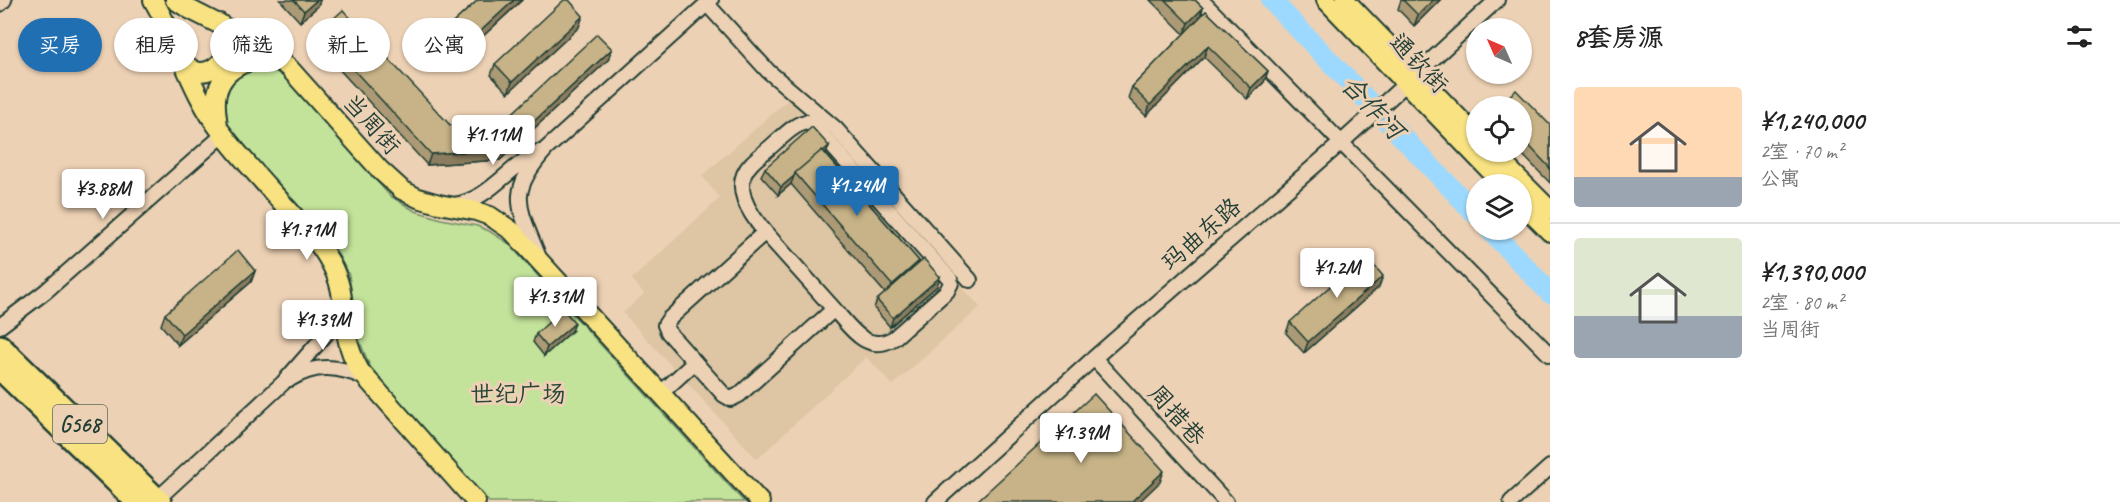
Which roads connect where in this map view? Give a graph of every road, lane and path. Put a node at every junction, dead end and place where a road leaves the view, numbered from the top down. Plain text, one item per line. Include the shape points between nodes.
1 (4, 0) edge
2 (153, 0) edge
3 (175, 0) edge
4 (197, 0) edge
5 (1201, 0) edge
6 (1326, 0) edge
7 (1345, 0) edge
8 (1497, 0) edge
9 (709, 2) edge
10 (0, 4) edge
11 (163, 18) edge
12 (214, 18) edge
13 (210, 19) edge
14 (188, 72) edge
15 (230, 72) edge
16 (293, 72) edge
17 (1405, 84) junction
18 (1466, 129) edge
19 (221, 132) junction
20 (1346, 138) junction
21 (546, 149) junction
22 (1502, 162) edge
23 (1493, 174) edge
24 (446, 205) junction
25 (1550, 210) edge
26 (1532, 214) edge
27 (765, 232) junction
28 (1550, 232) edge
29 (540, 260) junction
30 (970, 280) dead end
31 (342, 294) junction
32 (834, 309) junction
33 (0, 326) edge
34 (0, 346) edge
35 (1550, 355) edge
36 (1094, 358) junction
37 (695, 362) junction
38 (0, 369) edge
39 (366, 378) junction
40 (283, 383) junction
41 (661, 393) junction
42 (1550, 467) edge
43 (152, 501) edge
44 (476, 502) edge
45 (760, 502) edge
46 (935, 502) edge
47 (1226, 502) edge
48 (1511, 502) edge

1 - 10 street
2 - 11 main road
3 - 13 main road, 当周街
4 - 12 main road
5 - 20 street
6 - 17 main road, 通钦街
7 - 17 main road
8 - 17 street, 玛曲东路
9 - 21 street
9 - 30 street via 768,71 835,128
14 - 19 main road
15 - 19 main road via 216,94
16 - 24 main road, 当周街 via 380,170 418,198
17 - 18 main road
17 - 20 street, 玛曲东路
17 - 23 main road, 通钦街
19 - 31 main road via 318,244
19 - 33 street via 46,291
20 - 35 street
20 - 36 street, 玛曲东路
21 - 24 street via 526,159 480,196
21 - 29 street via 524,178 520,190 526,224
22 - 25 main road
24 - 29 main road, 当周街 via 476,211 501,222
26 - 28 main road
27 - 32 street
27 - 32 street via 745,201 745,172 796,126 807,122 951,283 947,291 884,343 862,340
27 - 37 street via 666,321 665,329
29 - 41 main road, 当周街
31 - 39 main road via 348,341
31 - 40 street via 326,334
32 - 37 street via 730,399
34 - 43 highway, G568
36 - 46 street, 玛曲东路
36 - 47 street, 周措巷
37 - 41 street
38 - 43 highway, G568
39 - 40 street via 338,368 318,367
39 - 44 main road
40 - 43 street
41 - 45 main road, 当周街
42 - 48 street

